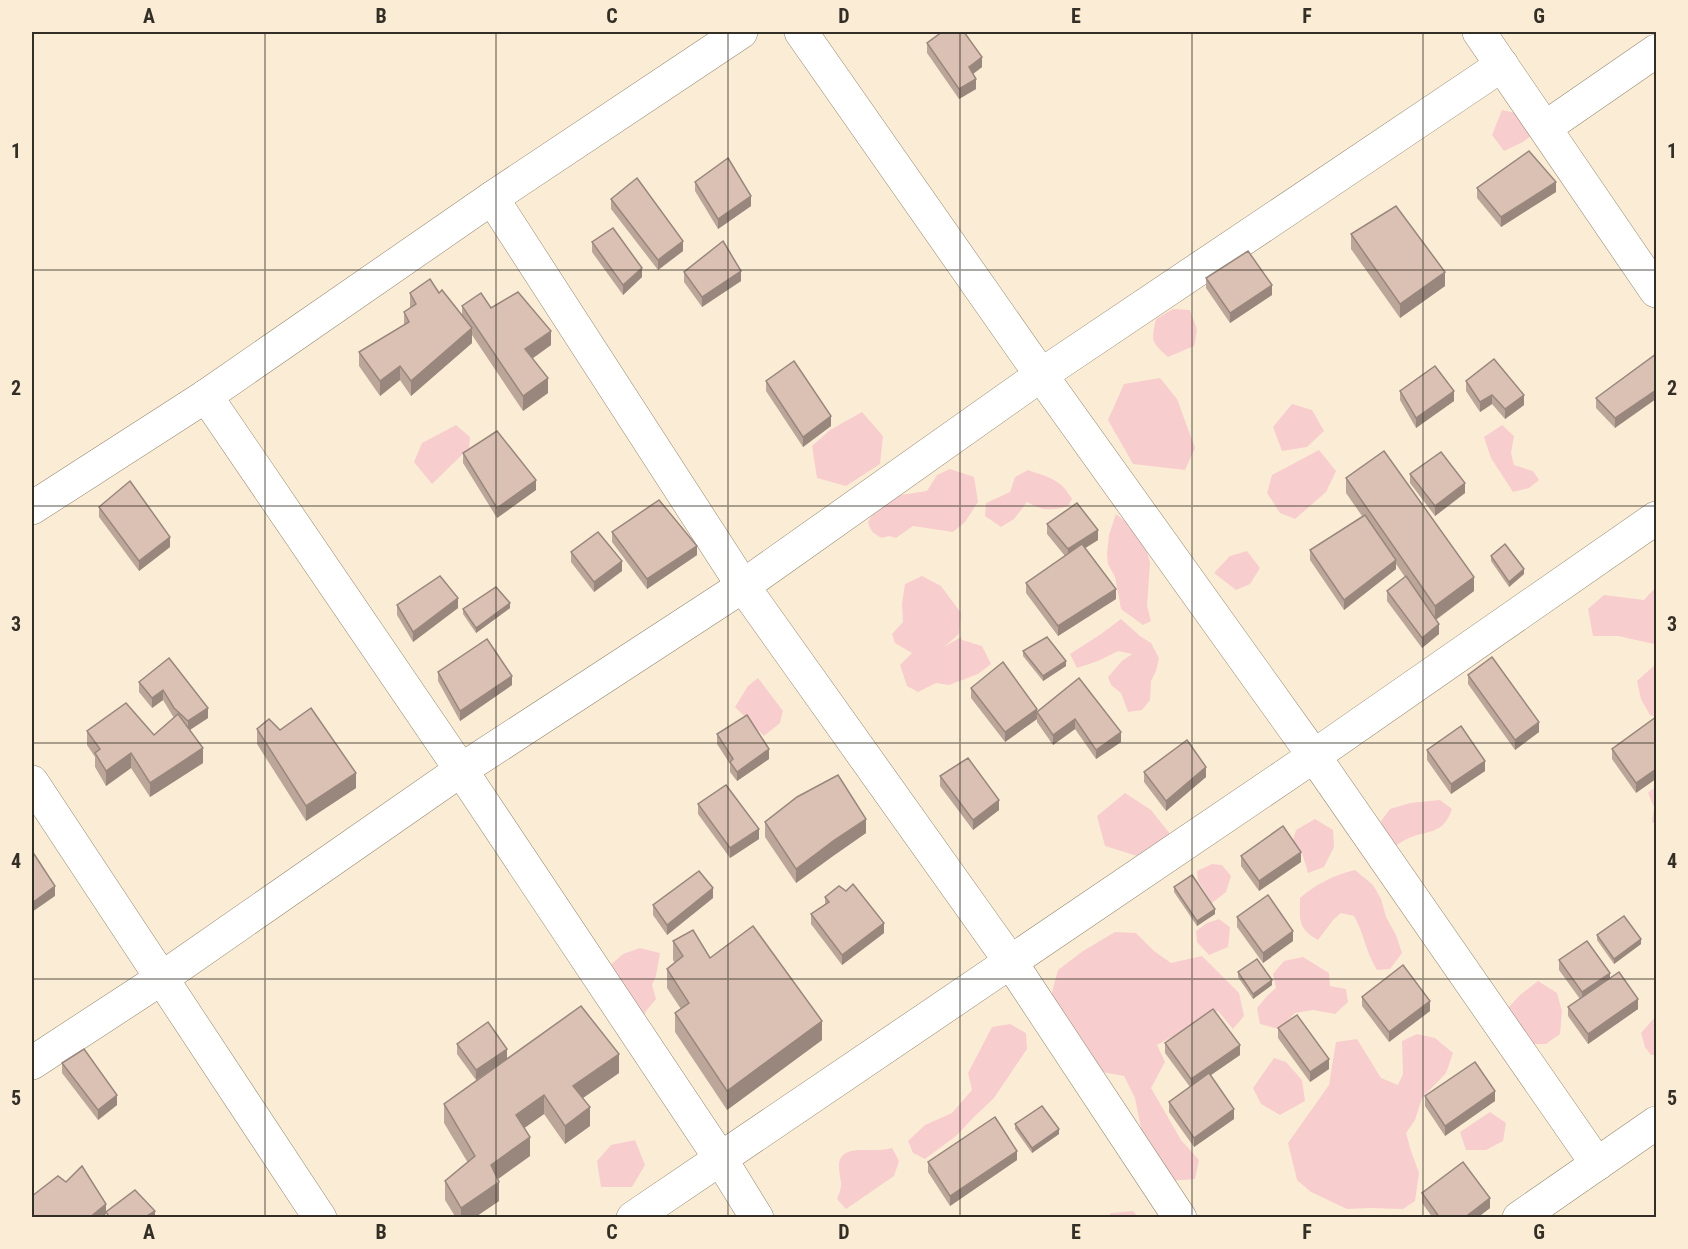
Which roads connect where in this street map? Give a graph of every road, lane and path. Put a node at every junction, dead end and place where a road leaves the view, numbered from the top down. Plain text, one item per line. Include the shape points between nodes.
1 (741, 32) edge
2 (801, 32) edge
3 (1479, 32) edge
4 (1656, 51) edge
5 (1502, 65) junction
6 (1546, 127) junction
7 (492, 198) junction
8 (1656, 291) edge
9 (1041, 375) junction
10 (206, 396) junction
11 (32, 508) edge
12 (1656, 518) edge
13 (743, 586) junction
14 (1314, 756) junction
15 (461, 770) junction
16 (32, 782) edge
17 (1010, 961) junction
18 (162, 978) junction
19 (32, 1064) edge
20 (1656, 1123) edge
21 (720, 1158) junction
22 (1597, 1164) junction
23 (320, 1218) edge
24 (633, 1218) edge
25 (757, 1218) edge
26 (1180, 1218) edge
27 (1519, 1218) edge

1 - 7 street
2 - 9 street
3 - 5 street
4 - 6 street
5 - 6 street
5 - 9 street
6 - 8 street
7 - 10 street
7 - 13 street
9 - 13 street
9 - 14 street
10 - 11 street
10 - 15 street
12 - 14 street
13 - 15 street
13 - 17 street
14 - 17 street
14 - 22 street
15 - 18 street
15 - 21 street
16 - 18 street
17 - 21 street
17 - 26 street
18 - 19 street
18 - 23 street
20 - 22 street
21 - 24 street
21 - 25 street
22 - 27 street

